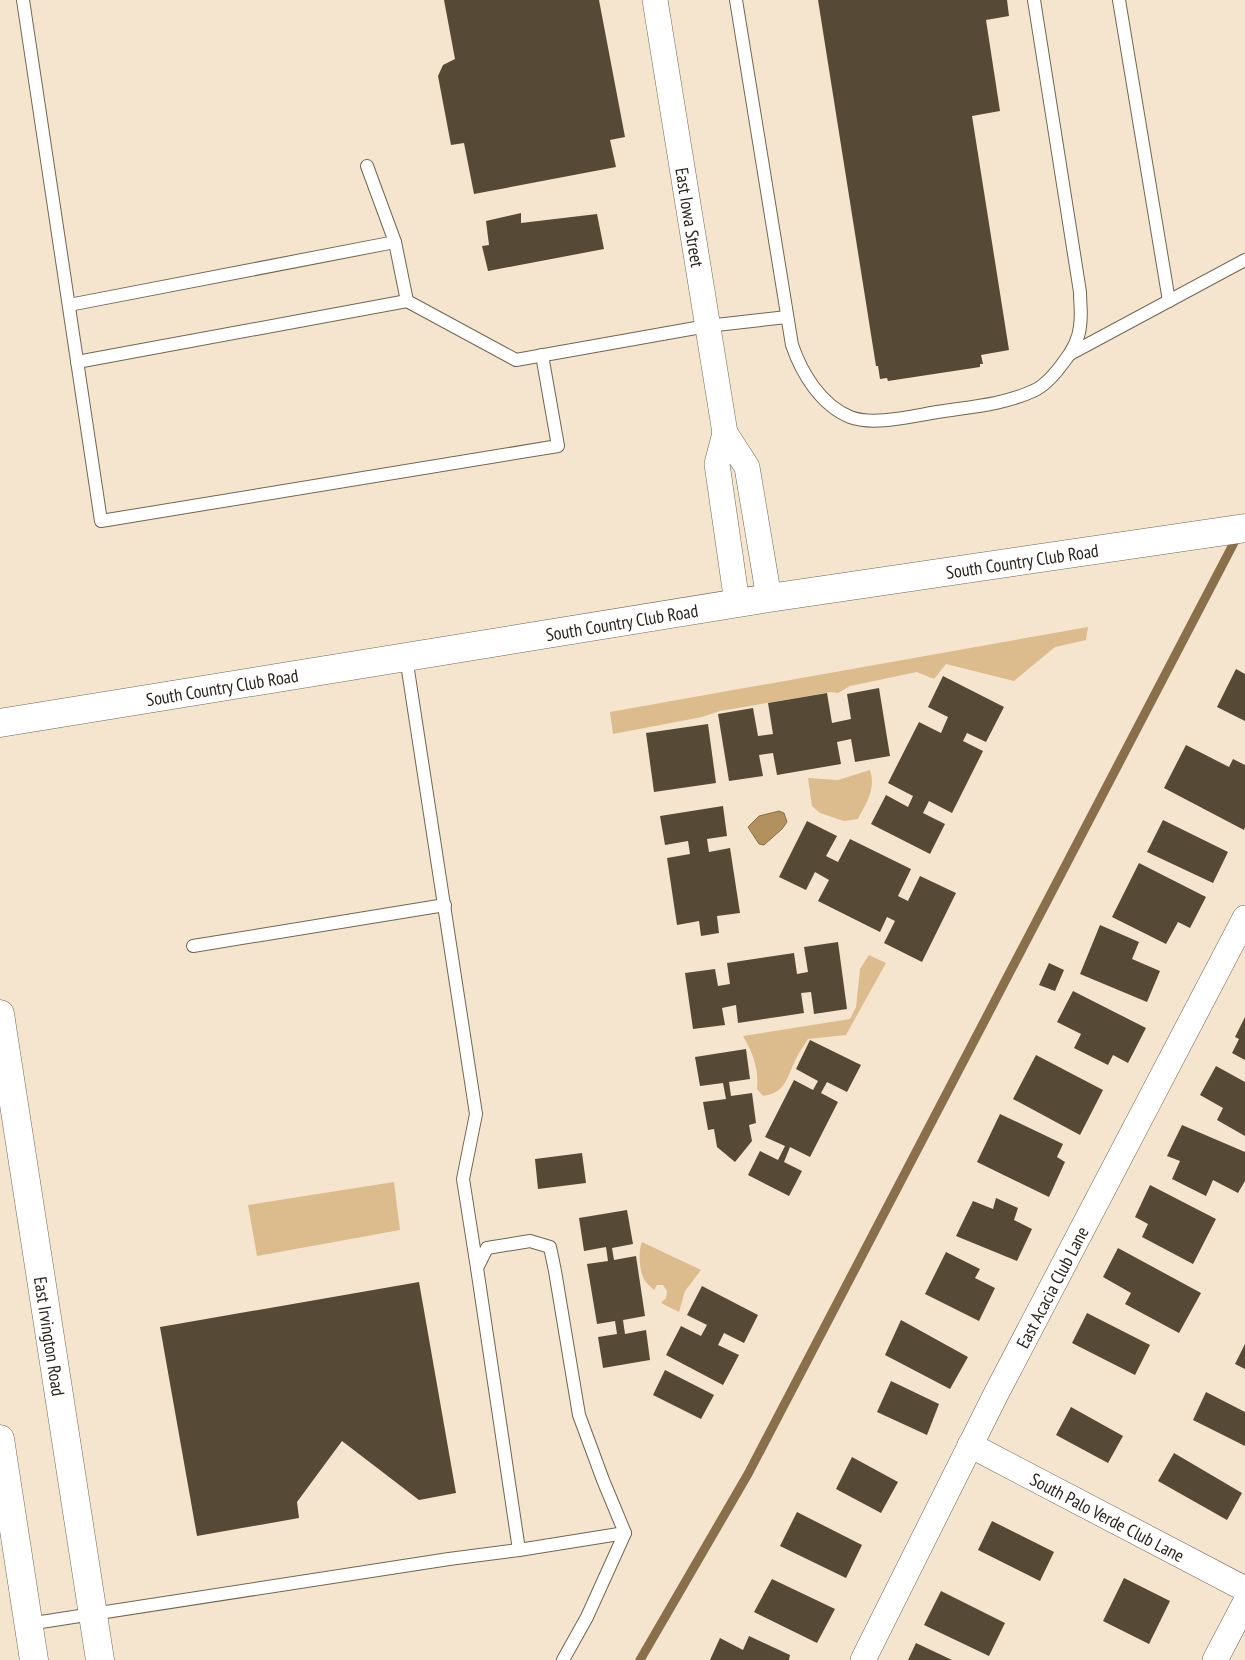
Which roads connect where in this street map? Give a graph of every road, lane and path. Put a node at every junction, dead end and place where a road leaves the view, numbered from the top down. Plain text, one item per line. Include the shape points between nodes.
1 (23, 0) edge
2 (655, 0) edge
3 (736, 0) edge
4 (1034, 0) edge
5 (1119, 0) edge
6 (367, 166) dead end
7 (395, 242) junction
8 (1245, 260) edge
9 (407, 301) junction
10 (1169, 301) junction
11 (69, 305) junction
12 (787, 318) junction
13 (707, 326) junction
14 (1070, 354) junction
15 (542, 355) junction
16 (77, 362) junction
17 (725, 433) junction
18 (1245, 528) edge
19 (769, 598) junction
20 (737, 603) junction
21 (406, 656) junction
22 (0, 723) edge
23 (445, 905) junction
24 (1245, 918) edge
25 (193, 946) dead end
26 (0, 1014) edge
27 (477, 1268) junction
28 (0, 1438) edge
29 (970, 1445) junction
30 (625, 1533) junction
31 (519, 1550) junction
32 (1245, 1589) edge
33 (1245, 1602) edge
34 (93, 1614) junction
35 (28, 1624) junction
36 (34, 1660) edge
37 (100, 1660) edge
38 (563, 1660) edge
39 (863, 1660) edge
40 (1215, 1660) edge

1 - 11 lane
2 - 13 street, East Iowa Street
3 - 12 lane
4 - 14 lane via 1080,292 1080,327
5 - 10 lane
6 - 7 lane
7 - 9 lane
7 - 11 lane
8 - 10 lane
9 - 15 lane via 516,360
9 - 16 lane
10 - 14 lane
11 - 16 lane
12 - 13 lane
12 - 14 lane via 792,345 812,384 830,404 864,420 1005,400 1034,391
13 - 15 lane
13 - 17 street, East Iowa Street
15 - 16 lane via 558,446 101,521
17 - 19 street, East Iowa Street via 747,467
17 - 20 street, East Iowa Street via 717,464
18 - 19 street, South Country Club Road
19 - 20 street, South Country Club Road
20 - 21 street, South Country Club Road
21 - 22 street, South Country Club Road
21 - 23 lane
23 - 25 lane
23 - 27 lane via 476,1114 463,1179
24 - 29 street, East Acacia Club Lane
26 - 34 street, East Irvington Road
27 - 30 lane via 487,1248 530,1241 550,1247 579,1416
27 - 31 lane
28 - 35 street
29 - 32 street, South Palo Verde Club Lane
29 - 39 street, East Acacia Club Lane
30 - 31 lane
30 - 38 lane via 587,1617
31 - 34 lane
33 - 40 street
34 - 35 lane
34 - 37 street, East Irvington Road
35 - 36 street

